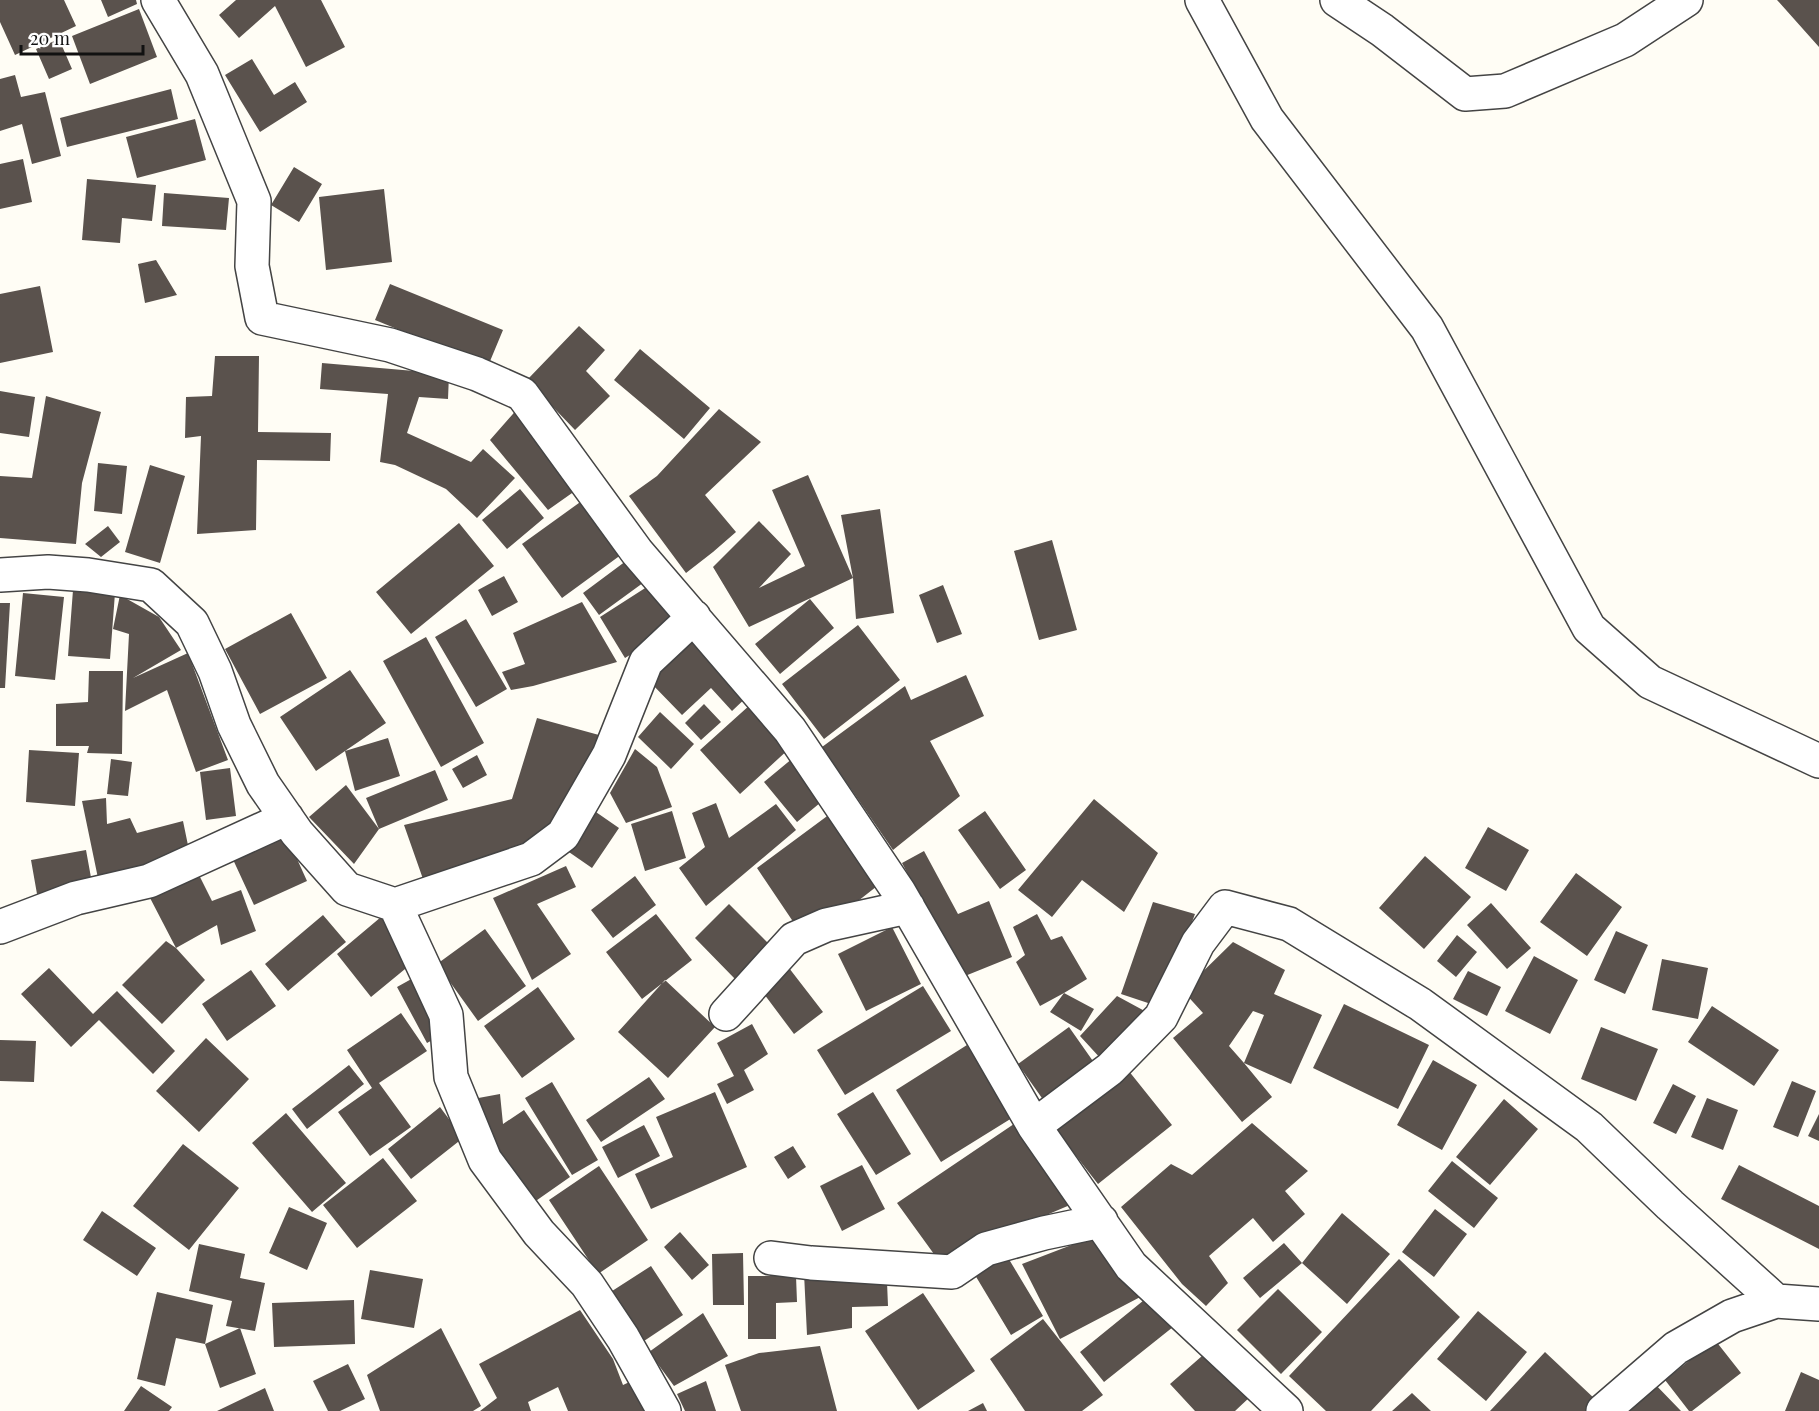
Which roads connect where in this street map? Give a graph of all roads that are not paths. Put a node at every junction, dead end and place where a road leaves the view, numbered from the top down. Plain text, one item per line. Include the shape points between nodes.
1 (158, 0) edge
2 (1203, 0) edge
3 (1337, 0) edge
4 (1686, 0) edge
5 (0, 575) edge
6 (694, 617) junction
7 (1819, 761) edge
8 (287, 818) junction
9 (395, 905) junction
10 (908, 908) junction
11 (0, 927) edge
12 (726, 1014) dead end
13 (1034, 1126) junction
14 (1101, 1221) junction
15 (771, 1258) dead end
16 (1776, 1301) junction
17 (1819, 1304) edge
18 (664, 1411) edge
19 (1286, 1411) edge
20 (1603, 1411) edge

1 - 6 street via 202,74 254,201 252,266 262,318 390,345 477,374 522,394 638,552
2 - 7 street via 1267,119 1427,328 1589,628 1650,682
3 - 4 street via 1465,94 1505,91 1625,40
5 - 8 street via 48,572 151,585 192,623 262,784
6 - 9 street via 646,662 609,755 563,835 531,859
6 - 10 street via 790,729
8 - 9 street via 347,889
8 - 11 street via 149,881 76,898
9 - 18 street via 446,1015 451,1077 485,1160 539,1233 587,1284
10 - 12 street via 826,925 794,939
10 - 13 street
13 - 14 street
13 - 16 street via 1110,1068 1161,1017 1198,943 1225,907 1289,924 1419,1004 1589,1127
14 - 15 street via 986,1249 952,1272
14 - 19 street via 1131,1266
16 - 17 street
16 - 20 street via 1732,1316 1676,1348

